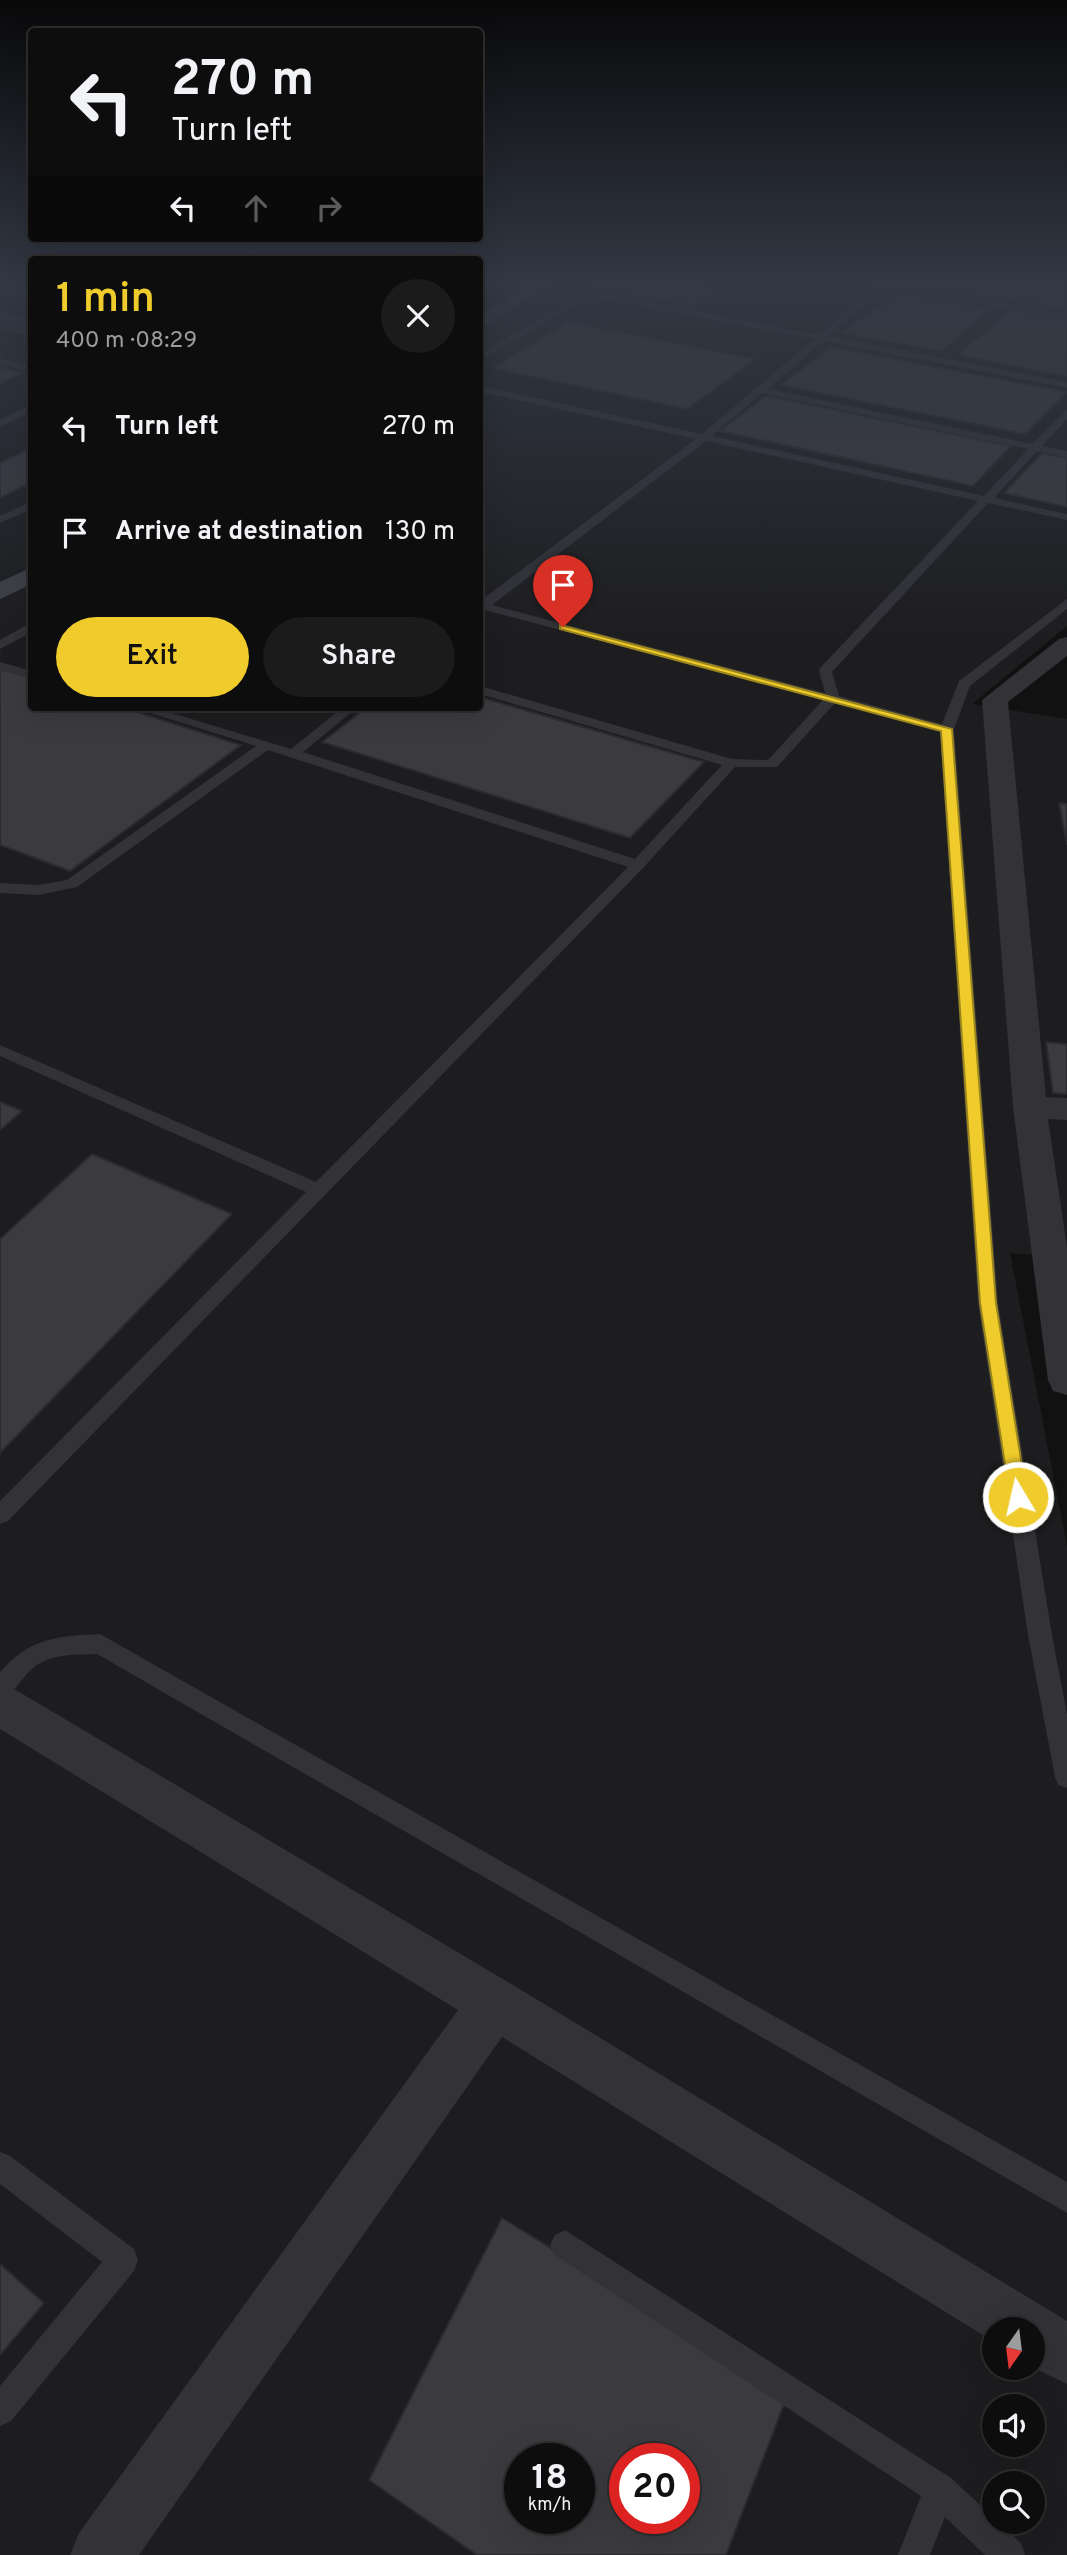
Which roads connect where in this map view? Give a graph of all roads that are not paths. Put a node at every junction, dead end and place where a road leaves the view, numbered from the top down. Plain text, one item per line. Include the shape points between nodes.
1 (542, 403) edge
2 (745, 403) edge
3 (824, 403) edge
4 (28, 409) edge
5 (1067, 412) edge
6 (0, 424) edge
7 (704, 438) junction
8 (1034, 447) junction
9 (1067, 454) edge
10 (984, 499) junction
11 (28, 506) edge
12 (1067, 517) edge
13 (0, 520) edge
14 (28, 556) edge
15 (0, 572) edge
16 (28, 576) edge
17 (0, 592) edge
18 (1067, 603) edge
19 (483, 604) edge
20 (483, 607) edge
21 (28, 628) edge
22 (1067, 644) edge
23 (0, 645) edge
24 (0, 666) edge
25 (28, 674) edge
26 (483, 692) edge
27 (832, 698) junction
28 (151, 711) edge
29 (346, 711) edge
30 (947, 729) junction
31 (266, 745) junction
32 (291, 755) junction
33 (731, 764) junction
34 (638, 865) junction
35 (0, 888) edge
36 (0, 1050) edge
37 (1030, 1107) junction
38 (1067, 1109) edge
39 (321, 1191) junction
40 (1067, 1380) edge
41 (0, 1515) edge
42 (0, 1689) edge
43 (0, 1705) edge
44 (1067, 1777) edge
45 (495, 2003) junction
46 (0, 2166) edge
47 (1067, 2198) edge
48 (565, 2245) dead end
49 (1006, 2317) edge
50 (1045, 2341) edge
51 (1067, 2355) edge
52 (0, 2410) edge
53 (940, 2488) junction
54 (101, 2555) edge
55 (914, 2555) edge
56 (1009, 2555) edge

1 - 7 lane
2 - 7 lane
3 - 8 lane
4 - 6 lane
5 - 8 lane
7 - 10 lane
7 - 19 lane
8 - 9 lane
8 - 10 lane
10 - 12 lane
10 - 27 lane via 825,671
11 - 13 lane
14 - 15 main road
16 - 17 main road
18 - 30 lane via 964,684
20 - 27 lane
21 - 23 lane
22 - 37 street via 995,700
24 - 25 lane
26 - 33 lane
27 - 30 lane
27 - 33 lane via 772,764
28 - 31 lane
29 - 32 lane
30 - 44 lane via 988,1303
31 - 32 lane
31 - 35 lane via 72,884 39,890
32 - 34 lane
33 - 34 lane
34 - 39 lane
36 - 39 lane
37 - 38 street
37 - 40 street
39 - 41 lane
42 - 47 lane via 35,1655 56,1646 100,1644
43 - 45 street
45 - 49 street
45 - 54 street
46 - 52 lane via 123,2260
48 - 53 lane
50 - 51 street
53 - 55 lane
53 - 56 lane

